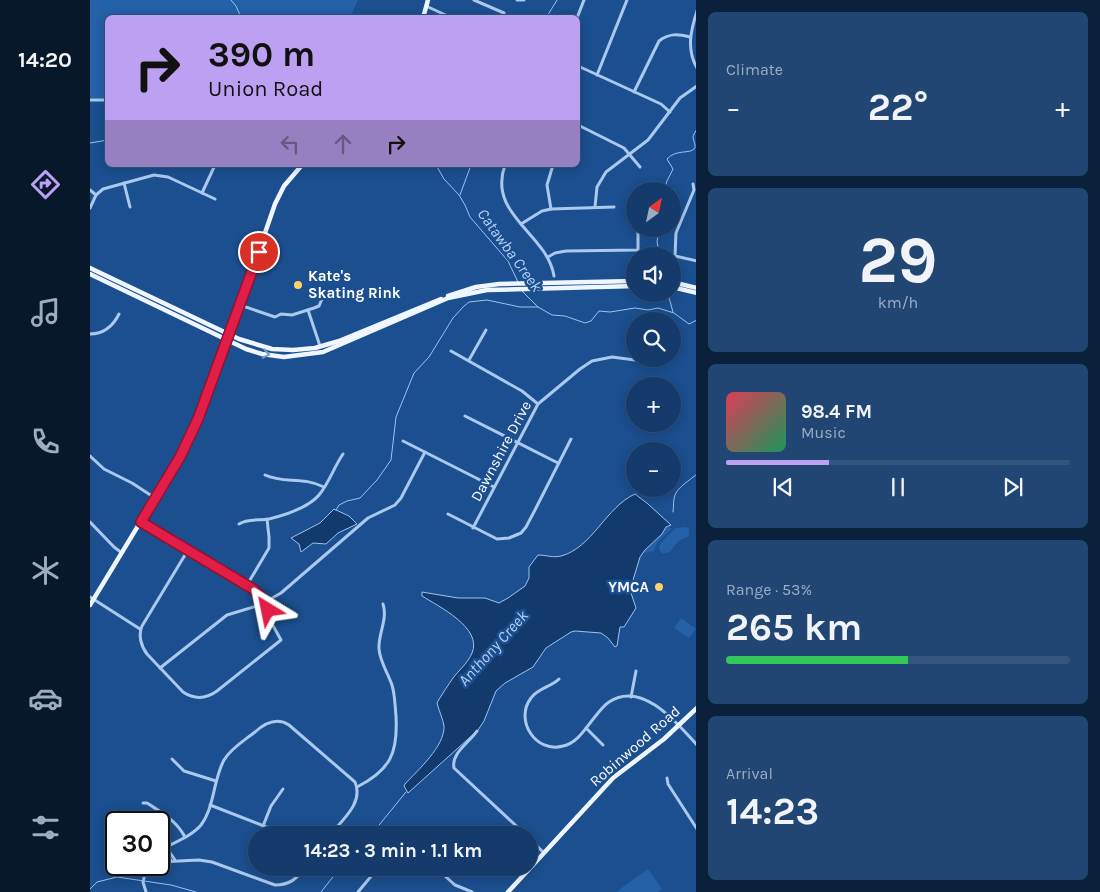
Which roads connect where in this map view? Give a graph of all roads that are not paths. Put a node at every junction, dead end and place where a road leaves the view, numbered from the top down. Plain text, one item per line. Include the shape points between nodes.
1 (428, 0) edge
2 (474, 0) edge
3 (517, 0) edge
4 (524, 0) edge
5 (584, 0) edge
6 (627, 0) edge
7 (426, 6) junction
8 (696, 10) edge
9 (504, 13) dead end
10 (424, 15) edge
11 (446, 15) edge
12 (578, 15) edge
13 (690, 36) junction
14 (580, 67) edge
15 (696, 68) edge
16 (597, 75) junction
17 (696, 86) edge
18 (634, 92) junction
19 (90, 100) edge
20 (105, 100) edge
21 (670, 112) junction
22 (580, 126) edge
23 (630, 153) junction
24 (214, 167) edge
25 (300, 167) edge
26 (505, 167) edge
27 (552, 167) edge
28 (640, 167) dead end
29 (124, 182) junction
30 (694, 184) dead end
31 (90, 190) edge
32 (202, 193) junction
33 (96, 195) junction
34 (215, 199) dead end
35 (130, 207) dead end
36 (596, 207) junction
37 (614, 207) dead end
38 (90, 208) edge
39 (551, 208) junction
40 (521, 224) junction
41 (638, 238) edge
42 (548, 257) junction
43 (696, 261) edge
44 (90, 268) edge
45 (90, 274) edge
46 (554, 276) dead end
47 (626, 281) edge
48 (681, 284) edge
49 (537, 285) junction
50 (626, 286) edge
51 (696, 288) edge
52 (681, 289) edge
53 (696, 293) edge
54 (322, 299) dead end
55 (240, 305) junction
56 (428, 305) junction
57 (308, 310) junction
58 (119, 314) dead end
59 (486, 330) dead end
60 (90, 334) edge
61 (230, 334) junction
62 (228, 340) junction
63 (320, 347) junction
64 (451, 351) dead end
65 (626, 359) edge
66 (469, 360) junction
67 (538, 404) junction
68 (465, 416) dead end
69 (571, 439) dead end
70 (403, 441) dead end
71 (516, 442) junction
72 (425, 452) junction
73 (343, 454) dead end
74 (90, 456) edge
75 (558, 463) junction
76 (266, 475) dead end
77 (324, 487) junction
78 (494, 487) junction
79 (155, 499) junction
80 (448, 514) dead end
81 (267, 519) junction
82 (90, 522) edge
83 (141, 522) junction
84 (239, 524) dead end
85 (473, 528) junction
86 (188, 550) junction
87 (122, 553) junction
88 (247, 585) junction
89 (92, 598) edge
90 (265, 602) junction
91 (383, 604) dead end
92 (90, 605) edge
93 (140, 629) junction
94 (160, 668) junction
95 (636, 670) dead end
96 (559, 679) dead end
97 (631, 697) junction
98 (696, 708) edge
99 (679, 726) junction
100 (586, 728) junction
101 (477, 731) dead end
102 (603, 745) dead end
103 (696, 745) edge
104 (172, 759) dead end
105 (667, 778) dead end
106 (216, 782) junction
107 (357, 787) junction
108 (283, 790) dead end
109 (143, 803) dead end
110 (210, 805) junction
111 (263, 826) joint
112 (337, 826) edge
113 (516, 826) edge
114 (696, 829) edge
115 (184, 837) junction
116 (170, 844) edge
117 (538, 846) edge
118 (545, 853) junction
119 (170, 855) edge
120 (171, 861) edge
121 (176, 861) junction
122 (248, 875) edge
123 (144, 876) edge
124 (250, 876) edge
125 (298, 876) edge
126 (371, 876) edge
127 (445, 876) edge
128 (469, 891) edge
129 (146, 892) edge
130 (358, 892) edge
131 (508, 892) edge

1 - 7 main road
2 - 9 street
3 - 4 street
5 - 12 street
6 - 16 street
7 - 10 main road
7 - 11 street
8 - 13 street
13 - 15 street via 691,56
13 - 18 street via 675,34 659,41
14 - 16 street
16 - 18 street
17 - 21 street
18 - 21 street via 663,105
19 - 20 street
21 - 23 street via 648,140
22 - 23 street
23 - 28 street
23 - 36 street via 601,179 596,191
24 - 32 street
25 - 55 main road via 278,199
26 - 40 street via 502,194 509,210
27 - 39 street via 547,185
29 - 32 street via 160,175
29 - 33 street
29 - 35 street
30 - 43 street via 676,233 675,256
31 - 33 street
32 - 34 street
33 - 38 street
36 - 37 street
36 - 39 street
39 - 40 street
40 - 42 street
41 - 42 street via 638,250 566,251
42 - 46 street
44 - 61 main road
45 - 62 main road
47 - 49 main road
48 - 51 main road
49 - 50 main road
49 - 56 main road via 471,288
52 - 53 main road
54 - 57 street via 318,306
55 - 57 street via 275,317
55 - 61 main road
62 -> 56 main road via 262,354 288,357 312,354 338,346
56 - 63 main road
57 - 63 street
58 - 60 street via 108,329
59 - 66 street
61 - 62 main road
61 - 63 main road via 272,349
62 - 79 main road via 195,425
64 - 66 street
65 - 67 street, Dawnshire Drive via 612,357 580,368
66 - 67 street
67 - 71 street, Dawnshire Drive
68 - 71 street
69 - 75 street
70 - 72 street
71 - 75 street
71 - 78 street, Dawnshire Drive
72 - 78 street
72 - 90 street via 395,505 368,518
73 - 77 street
74 - 79 street via 104,469
75 - 85 street via 520,533 501,540
76 - 77 street via 275,479 311,481
77 - 81 street via 306,505
78 - 85 street, Dawnshire Drive
79 - 83 main road
80 - 85 street
81 - 84 street via 245,520
81 - 88 street via 268,548
82 - 87 street
83 - 86 street
83 - 87 main road
86 - 88 street
86 - 93 street
87 - 89 main road
88 - 90 street
89 - 92 main road
89 - 93 street
90 - 94 street via 227,615
90 - 94 street via 272,626 281,640 214,694 201,698 187,694
91 - 107 street via 385,611 379,651 394,694 396,744 389,760 369,781
93 - 94 street via 143,648
95 - 97 street
96 - 100 street via 530,700 525,713 529,731 542,744 556,747 572,742
97 - 99 street via 655,703
97 - 100 street via 619,697 607,703
98 - 99 main road, Robinwood Road
99 - 103 street
99 - 118 main road, Robinwood Road via 613,778
100 - 102 street
101 - 113 street via 455,756 454,768
104 - 106 street via 184,771
105 - 114 street
106 - 107 street via 223,762 233,750 266,724 278,721 293,728 352,778
106 - 110 street
107 - 112 street via 354,804
108 - 111 street via 271,806
109 - 115 street via 172,819
110 - 111 street
110 - 115 street via 200,825
115 - 116 street
117 - 118 street
118 - 131 main road, Robinwood Road
119 - 121 street
120 - 121 street
121 - 122 street via 212,862
123 - 129 street
124 - 125 street via 275,885 286,885
126 - 130 street
127 - 128 street

